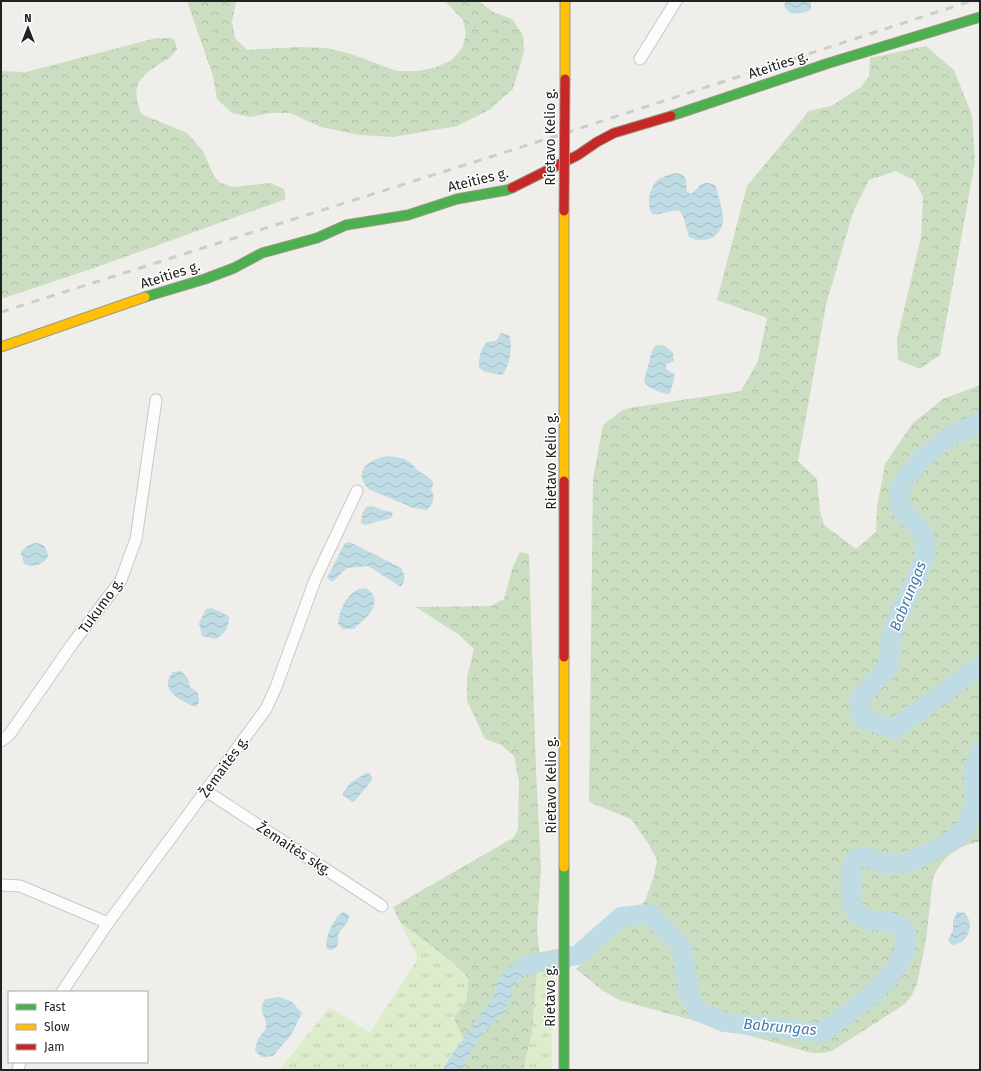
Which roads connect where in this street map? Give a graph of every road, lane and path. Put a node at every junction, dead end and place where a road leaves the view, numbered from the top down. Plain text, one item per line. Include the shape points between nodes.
1 (565, 1) edge
2 (676, 1) edge
3 (980, 17) edge
4 (640, 59) dead end
5 (1, 348) edge
6 (156, 400) dead end
7 (357, 491) dead end
8 (1, 741) edge
9 (206, 791) junction
10 (1, 885) edge
11 (382, 906) dead end
12 (565, 921) joint
13 (108, 923) junction
14 (63, 991) edge
15 (564, 1070) edge

1 - 12 main road, Rietavo Kelio g., bridge
2 - 4 street
3 - 5 main road, Ateities g. via 614,133 578,155 507,190 457,199 408,215 346,226 317,238 262,253 234,268 205,279
6 - 8 street, Tukumo g. via 136,539 121,580 9,734
7 - 9 street, Žemaitės g. via 315,580 266,709
9 - 11 street, Žemaitės skg.
9 - 13 street, Žemaitės g.
10 - 13 street via 20,886
12 - 15 main road, Rietavo g.
13 - 14 street, Žemaitės g.

